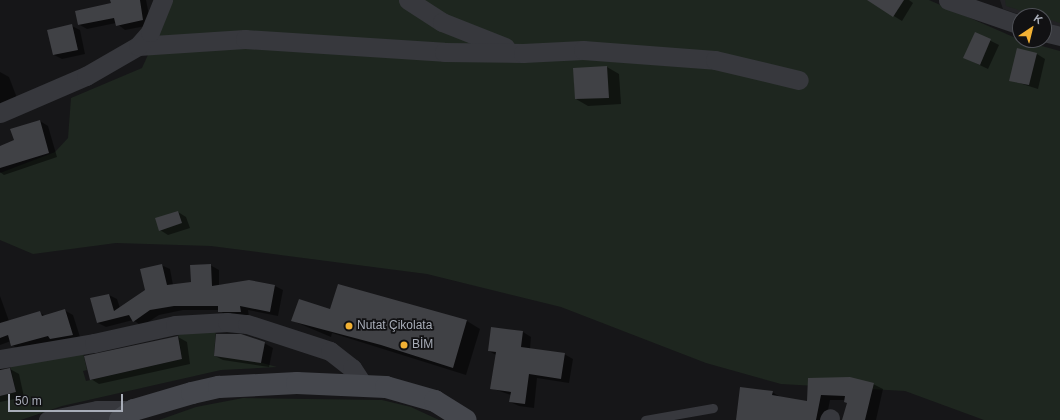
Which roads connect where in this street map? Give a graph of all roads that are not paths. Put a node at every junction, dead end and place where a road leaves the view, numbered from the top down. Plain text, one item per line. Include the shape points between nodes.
1 (163, 0) edge
2 (408, 0) edge
3 (948, 0) edge
4 (1012, 22) edge
5 (138, 46) junction
6 (523, 53) junction
7 (799, 80) dead end
8 (0, 113) edge
9 (0, 359) edge
10 (363, 384) junction
11 (713, 408) dead end
12 (127, 415) edge
13 (48, 420) edge
14 (465, 420) edge
15 (645, 420) edge

1 - 5 street via 150,32
2 - 6 street via 442,22
3 - 4 street
5 - 6 street via 244,39 444,52
5 - 8 street via 86,76
6 - 7 street via 583,50 715,60
9 - 10 street via 94,343 175,325 227,322 247,324 330,351 352,368
10 - 12 main road via 297,383 219,387
10 - 14 main road via 423,397 444,406
11 - 15 lane
12 - 13 street via 97,410

